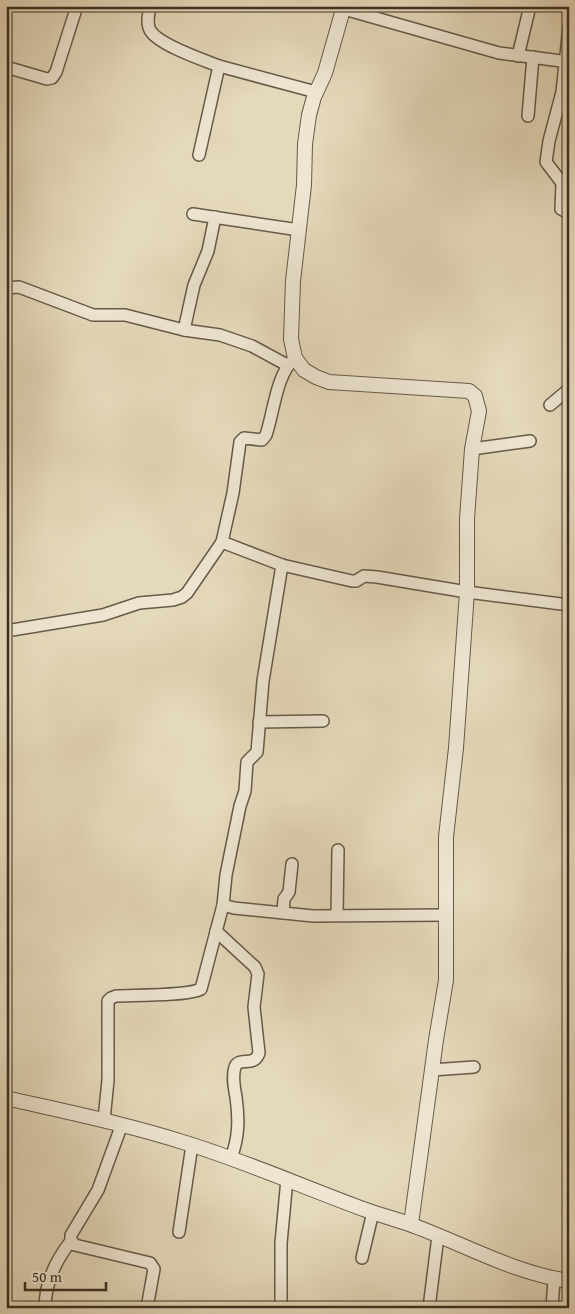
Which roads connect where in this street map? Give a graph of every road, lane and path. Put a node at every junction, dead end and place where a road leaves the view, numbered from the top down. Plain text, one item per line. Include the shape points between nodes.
1 (150, 6) edge
2 (530, 6) edge
3 (344, 8) edge
4 (76, 9) dead end
5 (569, 27) edge
6 (518, 56) junction
7 (533, 57) junction
8 (567, 62) edge
9 (219, 66) junction
10 (6, 67) edge
11 (316, 92) junction
12 (528, 116) dead end
13 (199, 155) dead end
14 (569, 213) edge
15 (193, 214) dead end
16 (215, 217) junction
17 (299, 230) junction
18 (6, 288) edge
19 (184, 330) junction
20 (291, 361) junction
21 (569, 388) edge
22 (550, 405) dead end
23 (530, 441) dead end
24 (472, 449) junction
25 (222, 542) junction
26 (282, 565) junction
27 (467, 592) junction
28 (569, 605) edge
29 (6, 631) edge
30 (323, 721) dead end
31 (259, 722) junction
32 (338, 850) dead end
33 (292, 864) dead end
34 (223, 905) junction
35 (283, 913) junction
36 (446, 915) junction
37 (337, 916) junction
38 (216, 931) junction
39 (474, 1067) dead end
40 (432, 1070) junction
41 (6, 1098) edge
42 (104, 1120) junction
43 (122, 1124) junction
44 (192, 1145) junction
45 (231, 1158) junction
46 (287, 1179) junction
47 (373, 1212) junction
48 (411, 1224) junction
49 (179, 1232) dead end
50 (438, 1236) junction
51 (71, 1241) junction
52 (362, 1258) dead end
53 (554, 1279) junction
54 (569, 1281) edge
55 (46, 1308) edge
56 (148, 1308) edge
57 (280, 1308) edge
58 (429, 1308) edge
59 (552, 1308) edge

1 - 9 street via 149,29 154,35
2 - 6 street
3 - 6 street
3 - 11 street via 325,73
4 - 10 street via 52,78
5 - 8 street
6 - 7 street
7 - 8 street
7 - 12 street
8 - 14 street via 546,162 562,183 561,210
9 - 11 street
9 - 13 street
11 - 17 street via 309,115
15 - 16 street
16 - 17 street
16 - 19 street
17 - 20 street via 293,281
18 - 19 street via 20,287 93,315 125,315
19 - 20 street via 220,335
20 - 24 street via 329,382 469,391 475,396 479,411
20 - 25 street via 281,379 266,435 262,440 244,438 240,442
21 - 22 street
23 - 24 street
24 - 27 street via 467,519
25 - 26 street
25 - 29 street via 197,581 182,597 139,603 103,615
26 - 27 street via 356,581 364,576 377,577
26 - 31 street
27 - 28 street
27 - 36 street via 446,837
30 - 31 street
31 - 34 street via 257,752 247,762 245,791 226,875
32 - 37 street
33 - 35 street via 290,892 284,899
34 - 35 street
34 - 38 street
35 - 37 street
36 - 37 street
36 - 40 street via 446,980
38 - 42 street via 201,989 173,994 116,996 108,1001 108,1080
38 - 45 street via 255,967 258,974 254,1007 259,1053 254,1060 236,1065 233,1080 238,1129
39 - 40 street
40 - 48 street
41 - 42 street
42 - 43 street
43 - 44 street
43 - 51 street via 98,1190 74,1228
44 - 45 street
44 - 49 street
45 - 46 street
46 - 47 street
46 - 57 street via 280,1243
47 - 48 street
47 - 52 street
48 - 50 street
50 - 53 street
50 - 58 street
51 - 55 street via 46,1286
51 - 56 street via 75,1245 150,1263 154,1269
53 - 54 street
53 - 59 street

